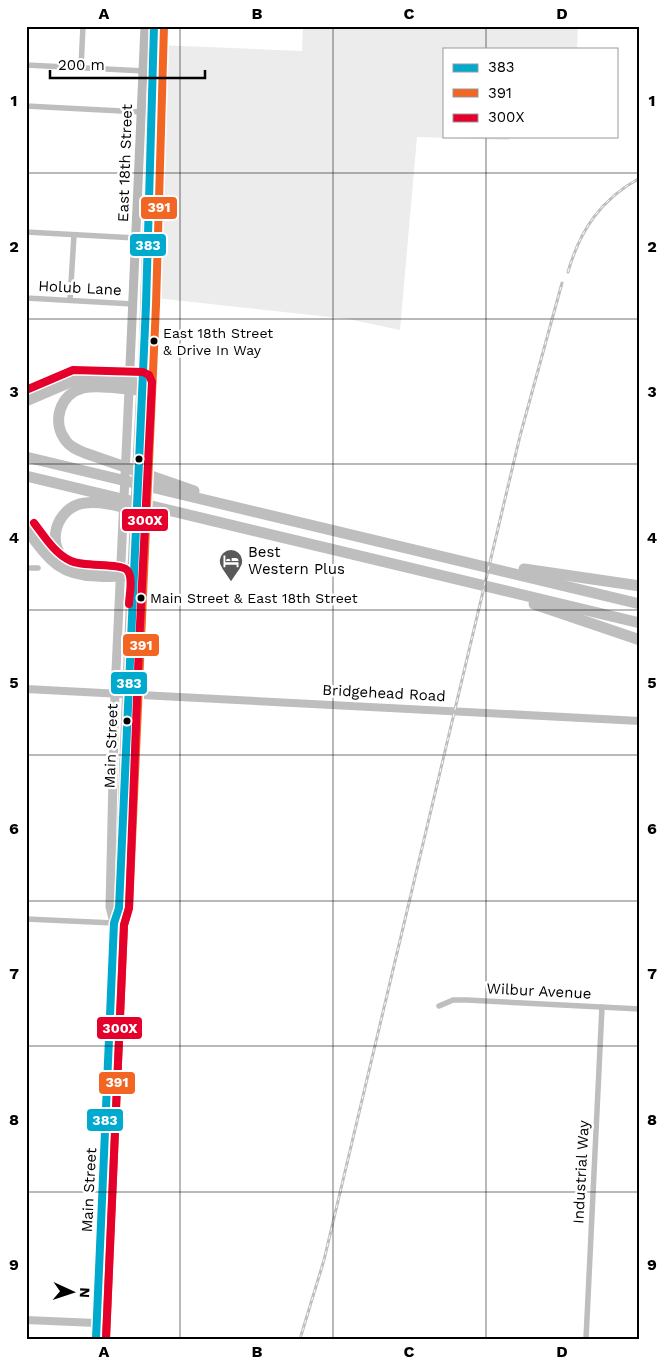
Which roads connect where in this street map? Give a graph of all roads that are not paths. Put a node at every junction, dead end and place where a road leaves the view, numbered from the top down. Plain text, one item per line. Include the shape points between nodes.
1 (83, 26) edge
2 (144, 26) edge
3 (154, 26) edge
4 (26, 65) edge
5 (81, 68) junction
6 (142, 71) junction
7 (152, 71) junction
8 (26, 106) edge
9 (141, 112) junction
10 (26, 232) edge
11 (74, 235) junction
12 (136, 238) junction
13 (26, 298) edge
14 (70, 300) junction
15 (133, 304) junction
16 (129, 385) junction
17 (141, 386) junction
18 (26, 402) edge
19 (26, 458) edge
20 (26, 476) edge
21 (154, 483) junction
22 (105, 500) junction
23 (26, 529) edge
24 (26, 568) edge
25 (38, 568) dead end
26 (521, 572) junction
27 (121, 573) junction
28 (134, 574) junction
29 (640, 586) edge
30 (518, 596) junction
31 (640, 604) edge
32 (640, 623) edge
33 (640, 640) edge
34 (26, 689) edge
35 (115, 692) junction
36 (126, 693) junction
37 (640, 721) edge
38 (26, 920) edge
39 (114, 922) junction
40 (439, 1006) dead end
41 (602, 1007) junction
42 (640, 1009) edge
43 (26, 1320) edge
44 (96, 1324) junction
45 (96, 1339) edge
46 (586, 1339) edge

1 - 5 street
2 - 6 main road, East 18th Street
3 - 7 main road, East 18th Street
4 - 5 street
5 - 6 street
6 - 7 street
6 - 9 main road, East 18th Street
7 - 17 main road, East 18th Street
8 - 9 street
9 - 12 main road, East 18th Street
10 - 11 street
11 - 12 street
11 - 14 street
12 - 15 main road, East 18th Street
13 - 14 street, Holub Lane
14 - 15 street, Holub Lane
15 - 16 main road, East 18th Street
16 - 17 highway
16 - 18 highway via 75,380
16 - 21 highway via 84,388 72,394 60,412 61,434 70,446
16 - 27 main road, Main Street
17 - 28 main road, Main Street
19 - 21 highway via 108,477
20 - 22 highway
21 - 26 highway via 303,518 316,525 448,558
22 - 27 highway via 85,503 67,511 58,522 56,543 62,557 74,565
22 - 30 highway via 281,538
23 - 27 highway via 53,562 65,571 88,576
24 - 25 street
26 - 29 highway
26 - 31 highway
27 - 28 highway
27 - 35 main road, Main Street
28 - 36 main road, Main Street
30 - 32 highway
30 - 33 highway
34 - 35 street, Bridgehead Road
35 - 36 street, Bridgehead Road
35 - 39 main road, Main Street via 110,907
36 - 37 street, Bridgehead Road
36 - 39 main road, Main Street via 119,908
38 - 39 street
39 - 44 main road, Main Street
40 - 41 street, Wilbur Avenue via 453,1000 467,1000
41 - 42 street, Wilbur Avenue
41 - 46 street, Industrial Way
43 - 44 street
44 - 45 main road, Main Street

